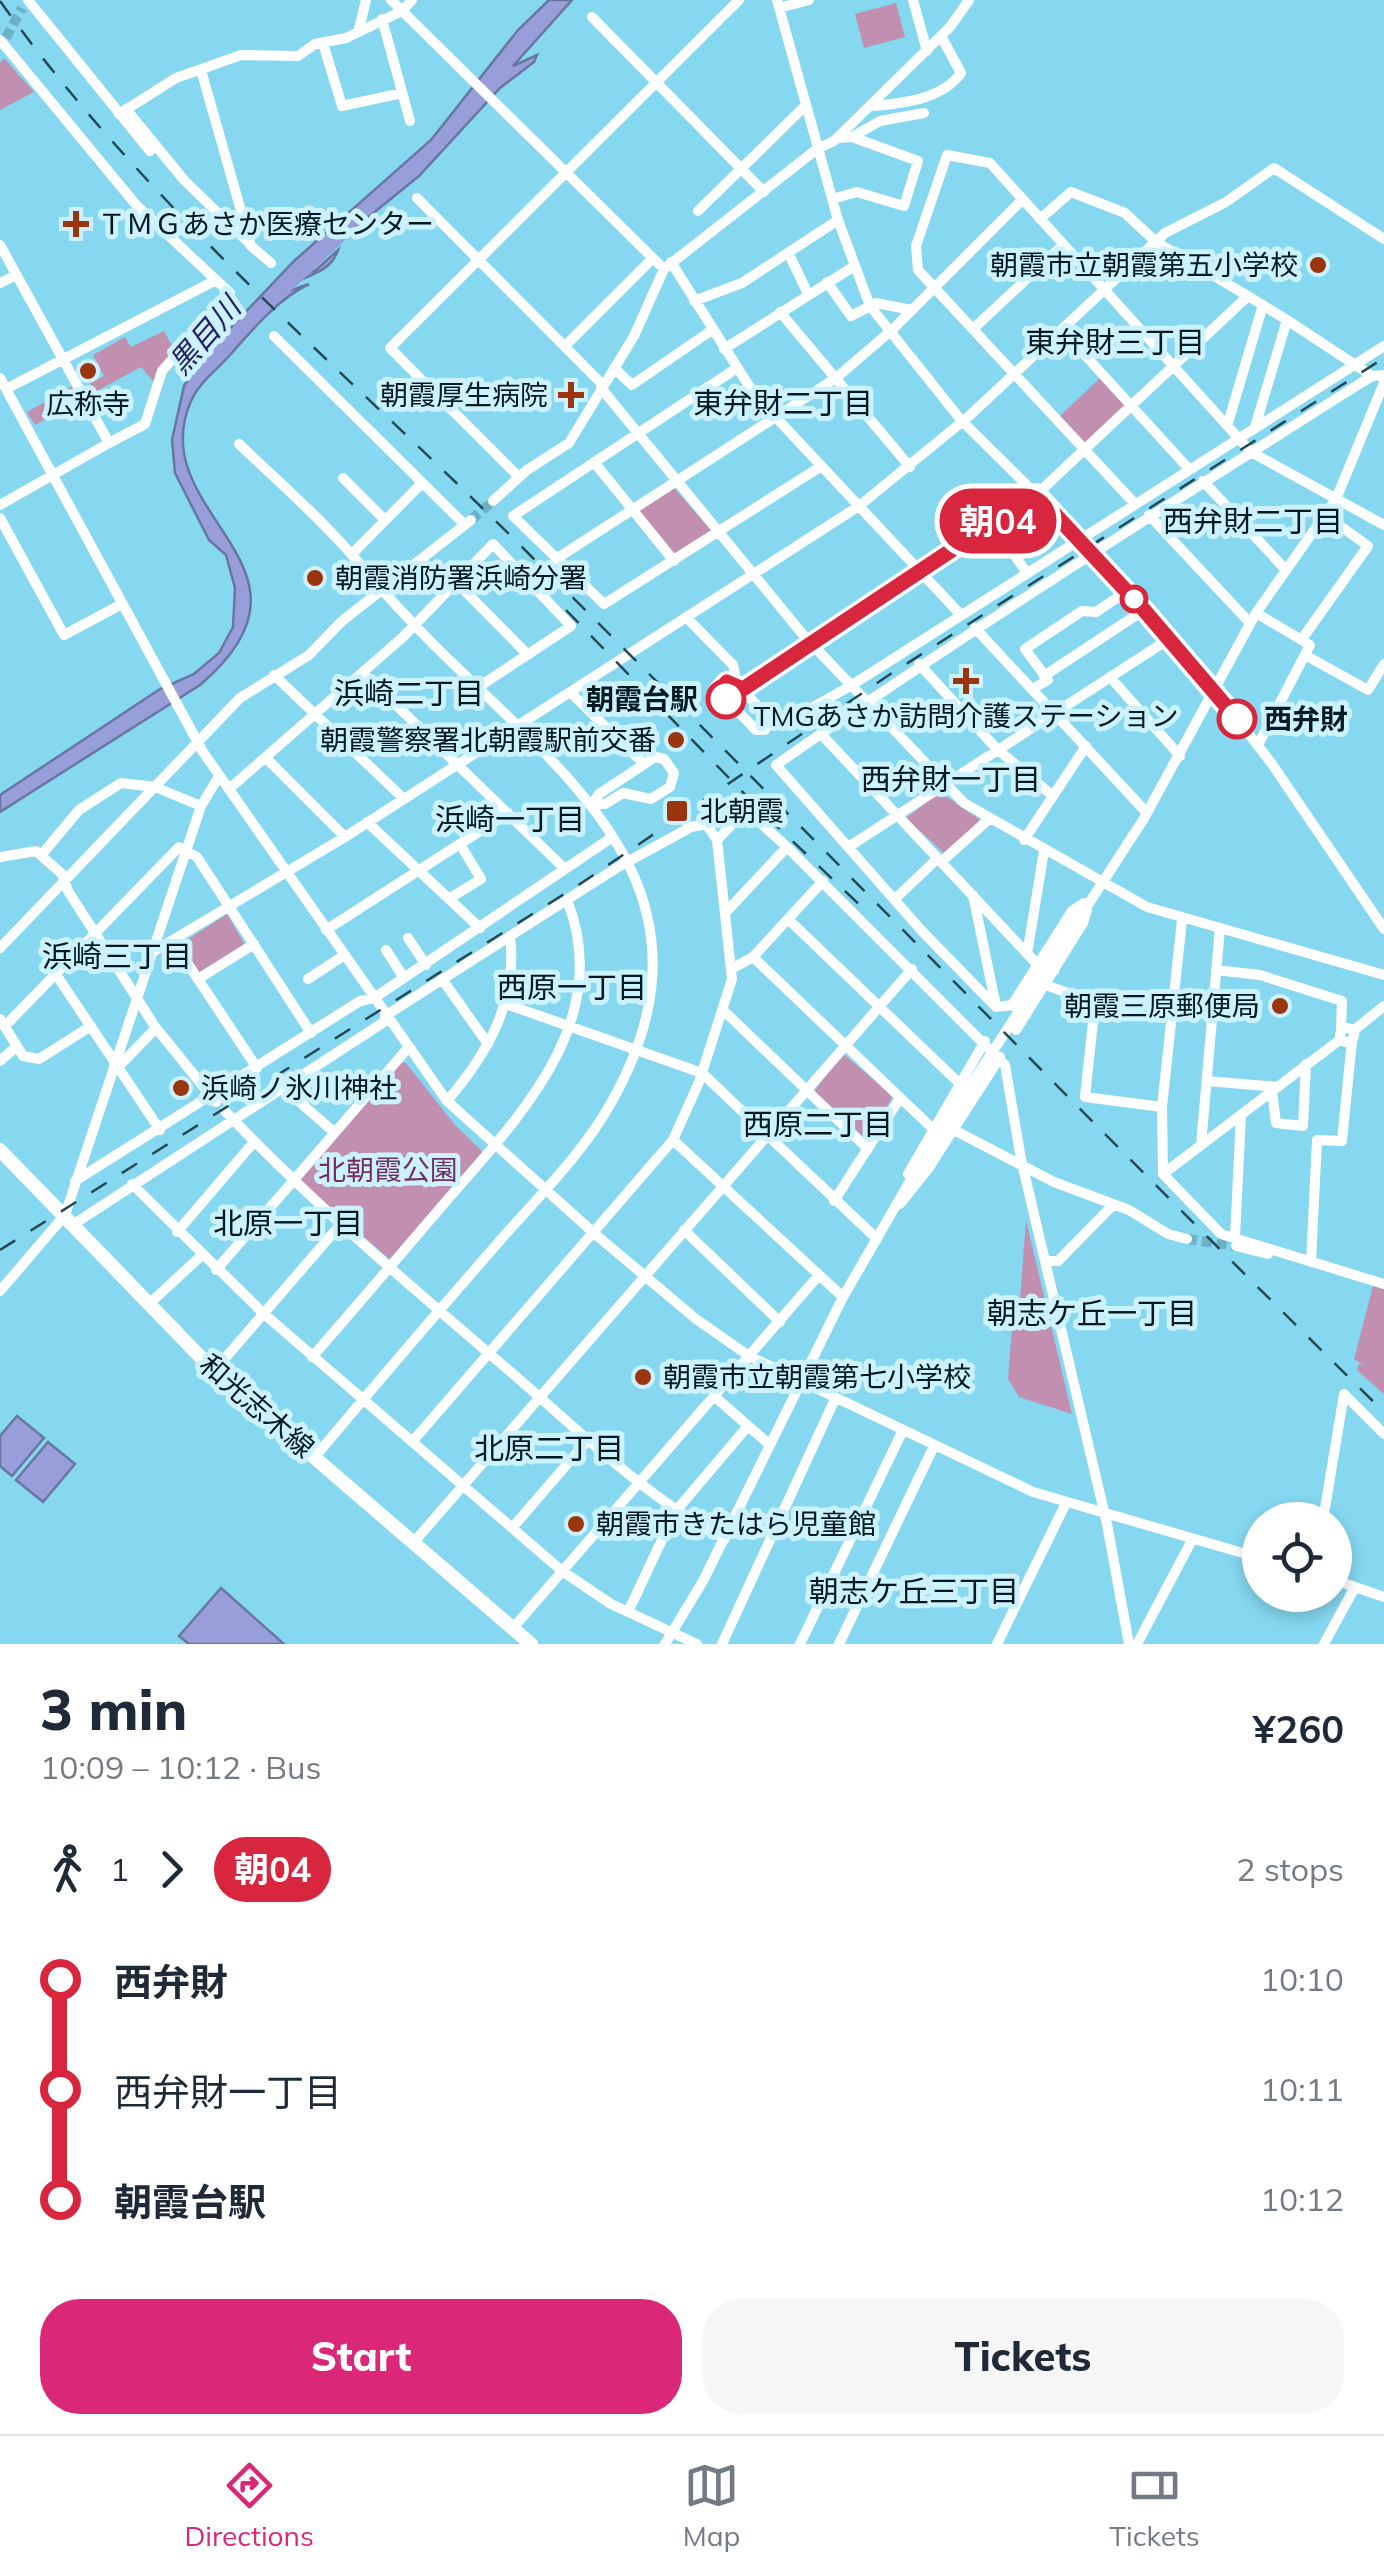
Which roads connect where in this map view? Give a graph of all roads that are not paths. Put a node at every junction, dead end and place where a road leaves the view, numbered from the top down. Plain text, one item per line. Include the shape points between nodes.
1 (366, 0) edge
2 (392, 0) edge
3 (412, 0) edge
4 (739, 0) edge
5 (809, 0) edge
6 (913, 0) edge
7 (970, 0) edge
8 (26, 3) edge
9 (778, 4) edge
10 (402, 10) junction
11 (592, 18) dead end
12 (382, 19) junction
13 (359, 29) junction
14 (941, 36) junction
15 (2, 42) edge
16 (323, 42) junction
17 (926, 51) junction
18 (201, 70) junction
19 (656, 84) junction
20 (402, 93) junction
21 (805, 106) junction
22 (873, 106) junction
23 (122, 112) junction
24 (924, 113) dead end
25 (410, 120) dead end
26 (852, 137) junction
27 (837, 138) junction
28 (817, 149) junction
29 (150, 151) dead end
30 (741, 168) junction
31 (568, 172) junction
32 (764, 192) junction
33 (417, 198) dead end
34 (832, 199) junction
35 (1022, 200) junction
36 (698, 211) dead end
37 (1040, 219) junction
38 (838, 220) junction
39 (1384, 239) edge
40 (1156, 242) junction
41 (1063, 245) junction
42 (0, 246) edge
43 (251, 246) junction
44 (788, 254) junction
45 (653, 258) junction
46 (478, 260) junction
47 (270, 263) dead end
48 (667, 265) junction
49 (853, 266) junction
50 (16, 275) junction
51 (216, 280) junction
52 (827, 282) junction
53 (0, 283) edge
54 (933, 287) junction
55 (1105, 289) junction
56 (808, 294) junction
57 (1248, 296) junction
58 (694, 300) junction
59 (870, 306) junction
60 (1264, 306) junction
61 (912, 310) junction
62 (780, 312) junction
63 (1287, 320) junction
64 (973, 329) junction
65 (712, 330) junction
66 (1062, 330) junction
67 (888, 333) junction
68 (274, 336) dead end
69 (564, 346) junction
70 (1384, 346) edge
71 (724, 348) junction
72 (64, 357) junction
73 (1355, 363) junction
74 (1174, 364) junction
75 (614, 368) junction
76 (737, 368) junction
77 (1014, 373) junction
78 (1378, 376) edge
79 (836, 378) junction
80 (3, 384) edge
81 (1384, 384) edge
82 (602, 387) junction
83 (1132, 406) junction
84 (774, 417) junction
85 (961, 420) junction
86 (1228, 424) junction
87 (1254, 427) junction
88 (639, 433) junction
89 (1240, 437) junction
90 (109, 443) junction
91 (239, 444) dead end
92 (1087, 449) junction
93 (1251, 452) junction
94 (594, 462) junction
95 (820, 467) junction
96 (910, 467) junction
97 (1189, 469) junction
98 (54, 476) junction
99 (518, 476) junction
100 (343, 478) dead end
101 (678, 480) junction
102 (1203, 481) junction
103 (422, 483) junction
104 (1036, 494) junction
105 (1336, 499) junction
106 (494, 502) tunnel mouth
107 (0, 504) edge
108 (1135, 504) junction
109 (859, 506) junction
110 (632, 509) junction
111 (1149, 515) junction
112 (1325, 515) junction
113 (1058, 517) junction
114 (0, 518) edge
115 (385, 520) junction
116 (1384, 524) edge
117 (720, 532) junction
118 (1080, 539) junction
119 (1093, 553) junction
120 (352, 554) junction
121 (556, 558) junction
122 (674, 561) junction
123 (1286, 570) junction
124 (920, 572) junction
125 (1027, 573) junction
126 (755, 574) junction
127 (456, 584) junction
128 (1127, 590) junction
129 (380, 592) junction
130 (122, 604) junction
131 (1144, 610) junction
132 (960, 614) junction
133 (687, 618) junction
134 (1253, 618) junction
135 (975, 628) junction
136 (1169, 639) junction
137 (1302, 639) junction
138 (810, 644) junction
139 (528, 654) junction
140 (1305, 656) junction
141 (919, 664) junction
142 (1384, 664) edge
143 (363, 672) junction
144 (274, 675) junction
145 (1044, 676) junction
146 (1110, 677) junction
147 (852, 685) junction
148 (740, 686) junction
149 (478, 688) junction
150 (1034, 688) junction
151 (1214, 690) junction
152 (570, 692) junction
153 (864, 703) junction
154 (1055, 712) junction
155 (316, 716) junction
156 (771, 720) junction
157 (519, 726) junction
158 (821, 734) junction
159 (198, 744) junction
160 (1258, 744) junction
161 (1086, 746) junction
162 (997, 749) junction
163 (1180, 756) junction
164 (267, 759) junction
165 (644, 764) junction
166 (458, 765) junction
167 (219, 776) junction
168 (622, 778) junction
169 (942, 785) junction
170 (155, 788) junction
171 (229, 790) junction
172 (623, 793) junction
173 (1053, 796) junction
174 (404, 798) junction
175 (592, 804) junction
176 (201, 806) junction
177 (508, 812) junction
178 (1147, 813) junction
179 (898, 816) junction
180 (738, 818) junction
181 (988, 820) junction
182 (367, 822) junction
183 (706, 824) junction
184 (345, 837) junction
185 (611, 838) junction
186 (716, 840) junction
187 (1024, 840) junction
188 (460, 844) junction
189 (850, 846) junction
190 (787, 848) junction
191 (186, 849) junction
192 (1044, 851) junction
193 (43, 853) junction
194 (0, 858) edge
195 (939, 860) junction
196 (628, 865) junction
197 (420, 869) junction
198 (565, 869) junction
199 (287, 872) junction
200 (65, 882) junction
201 (823, 882) junction
202 (1100, 882) junction
203 (972, 893) junction
204 (450, 898) junction
205 (895, 899) junction
206 (1090, 899) junction
207 (567, 900) junction
208 (229, 908) junction
209 (727, 911) junction
210 (788, 918) junction
211 (1182, 920) junction
212 (1383, 927) edge
213 (480, 928) junction
214 (1220, 928) junction
215 (326, 930) junction
216 (95, 932) junction
217 (510, 936) junction
218 (408, 938) dead end
219 (174, 943) junction
220 (254, 944) junction
221 (0, 948) edge
222 (386, 950) dead end
223 (151, 953) junction
224 (1028, 954) junction
225 (344, 956) junction
226 (753, 957) junction
227 (426, 965) junction
228 (1038, 965) junction
229 (733, 968) junction
230 (912, 969) junction
231 (1216, 970) junction
232 (1054, 971) junction
233 (55, 973) junction
234 (1384, 975) edge
235 (404, 978) junction
236 (308, 979) dead end
237 (442, 979) junction
238 (198, 980) junction
239 (1046, 985) junction
240 (136, 996) junction
241 (374, 998) junction
242 (506, 1004) junction
243 (879, 1005) junction
244 (1012, 1005) junction
245 (1384, 1006) edge
246 (996, 1007) junction
247 (724, 1012) junction
248 (1026, 1015) junction
249 (386, 1018) junction
250 (2, 1023) edge
251 (90, 1026) junction
252 (567, 1027) junction
253 (156, 1028) junction
254 (1016, 1030) dead end
255 (311, 1032) junction
256 (1347, 1035) junction
257 (984, 1042) junction
258 (488, 1044) junction
259 (844, 1045) junction
260 (17, 1046) junction
261 (408, 1048) junction
262 (634, 1049) junction
263 (1000, 1057) junction
264 (0, 1062) edge
265 (114, 1064) junction
266 (1306, 1064) junction
267 (257, 1068) junction
268 (702, 1072) junction
269 (1207, 1080) junction
270 (960, 1084) junction
271 (281, 1086) junction
272 (1275, 1089) junction
273 (806, 1090) junction
274 (900, 1098) junction
275 (447, 1101) junction
276 (1162, 1107) junction
277 (222, 1108) junction
278 (1241, 1115) junction
279 (932, 1128) junction
280 (952, 1129) junction
281 (160, 1130) junction
282 (334, 1132) junction
283 (766, 1135) junction
284 (673, 1140) junction
285 (254, 1142) junction
286 (1201, 1145) junction
287 (494, 1146) junction
288 (868, 1149) junction
289 (1, 1153) edge
290 (1022, 1166) junction
291 (1162, 1174) junction
292 (75, 1180) junction
293 (291, 1182) junction
294 (132, 1184) junction
295 (724, 1185) junction
296 (544, 1190) junction
297 (834, 1200) junction
298 (1114, 1205) junction
299 (894, 1207) junction
300 (70, 1219) junction
301 (340, 1225) junction
302 (684, 1230) junction
303 (177, 1232) junction
304 (595, 1234) junction
305 (876, 1239) junction
306 (1187, 1239) tunnel mouth
307 (1236, 1241) junction
308 (201, 1256) junction
309 (1046, 1261) junction
310 (1311, 1262) junction
311 (390, 1268) junction
312 (216, 1270) junction
313 (819, 1275) junction
314 (645, 1276) junction
315 (1384, 1284) edge
316 (0, 1291) edge
317 (843, 1298) junction
318 (149, 1304) junction
319 (439, 1310) junction
320 (264, 1313) junction
321 (780, 1322) junction
322 (489, 1354) junction
323 (749, 1356) junction
324 (312, 1357) junction
325 (214, 1372) junction
326 (800, 1383) junction
327 (714, 1396) junction
328 (540, 1397) junction
329 (835, 1398) junction
330 (362, 1400) junction
331 (748, 1426) junction
332 (903, 1430) junction
333 (1384, 1434) edge
334 (588, 1440) junction
335 (412, 1442) junction
336 (770, 1445) junction
337 (934, 1446) junction
338 (314, 1457) junction
339 (638, 1482) junction
340 (462, 1486) junction
341 (1326, 1502) edge
342 (1066, 1503) junction
343 (675, 1512) junction
344 (1105, 1516) junction
345 (512, 1528) junction
346 (725, 1539) junction
347 (1192, 1540) junction
348 (414, 1542) junction
349 (1242, 1553) edge
350 (562, 1571) junction
351 (1352, 1586) edge
352 (1355, 1587) junction
353 (1384, 1598) edge
354 (628, 1612) junction
355 (514, 1628) junction
356 (1126, 1629) junction
357 (673, 1632) junction
358 (531, 1644) edge
359 (665, 1644) edge
360 (697, 1644) edge
361 (722, 1644) edge
362 (800, 1644) edge
363 (839, 1644) edge
364 (997, 1644) edge
365 (1118, 1644) edge
366 (1128, 1644) edge
367 (1137, 1644) edge
368 (1324, 1644) edge

1 - 13 street
2 - 10 street
3 - 10 street
4 - 19 street
5 - 9 street
6 - 17 street
7 - 14 street
8 - 23 street
9 - 21 street
10 - 12 street
10 - 31 street
11 - 19 street
12 - 13 street
12 - 20 street
13 - 16 street
14 - 17 street
14 - 22 street via 961,72 952,86 910,102
15 - 51 street via 137,206
16 - 18 street via 298,56 241,55
16 - 20 street via 342,106
17 - 22 street
18 - 23 street
18 - 43 street
19 - 30 street
19 - 31 street
20 - 25 street
21 - 28 street
21 - 30 street
22 - 27 street
23 - 29 street
23 - 43 street
24 - 26 street via 880,120
26 - 27 street
26 - 34 street via 918,161 904,206 857,192
27 - 28 street
28 - 32 street
28 - 34 street
30 - 32 street
30 - 36 street
31 - 45 street
31 - 46 street
32 - 48 street
33 - 46 street
34 - 38 street
35 - 37 street
35 - 54 street
35 - 54 street via 990,163 948,155 916,246 918,270
37 - 40 street via 1070,192 1126,213
37 - 41 street
38 - 44 street
38 - 49 street
39 - 40 street via 1274,168
40 - 55 street
40 - 57 street
41 - 55 street
41 - 64 street
42 - 50 street
43 - 47 street
44 - 56 street
44 - 58 street via 742,283
45 - 48 street
45 - 69 street
46 - 69 street
46 - 99 street via 390,348
48 - 58 street
48 - 75 street
49 - 52 street
49 - 59 street
50 - 53 street
50 - 72 street
51 - 72 street
51 - 90 street via 230,294 162,371 145,424
52 - 56 street
52 - 59 street via 851,316
54 - 61 street
54 - 64 street
55 - 66 street
55 - 74 street
56 - 62 street
57 - 60 street
57 - 74 street
58 - 65 street
59 - 61 street
59 - 67 street
60 - 63 street
60 - 86 street
61 - 67 street
62 - 71 street
62 - 79 street
63 - 73 street
63 - 87 street
64 - 77 street
65 - 71 street
65 - 75 street via 632,385
66 - 77 street
66 - 83 street
67 - 79 street
67 - 85 street
68 - 103 street
69 - 82 street
70 - 73 street
71 - 76 street
72 - 80 street
72 - 90 street
73 - 78 street
73 - 87 street
74 - 83 street
74 - 86 street
75 - 82 street
76 - 84 street
76 - 88 street
77 - 85 street
77 - 92 street
78 - 93 street
79 - 84 street
79 - 96 street
80 - 98 street
81 - 105 street
82 - 88 street
82 - 99 street via 569,443
83 - 92 street
83 - 97 street
84 - 95 street
84 - 101 street
85 - 96 street
85 - 104 street
86 - 89 street
87 - 89 street
88 - 94 street
88 - 101 street
89 - 93 street
89 - 97 street
90 - 98 street
91 - 120 street
92 - 104 street
92 - 108 street
93 - 102 street
93 - 105 street
94 - 110 street
94 - 121 street via 513,516
95 - 109 street
95 - 117 street
96 - 109 street
97 - 108 street
98 - 107 street
98 - 130 street
99 - 106 street
100 - 115 street
101 - 110 street
101 - 117 street
102 - 111 street
102 - 123 street
103 - 115 street
103 - 129 street via 468,522
104 - 113 street
104 - 124 street
105 - 112 street
105 - 116 street
108 - 118 street
109 - 124 street
109 - 126 street
110 - 121 street
110 - 122 street
111 - 119 street
111 - 134 street
112 - 123 street
112 - 137 street via 1368,546
113 - 118 street
113 - 125 street via 1011,550
114 - 130 street via 64,635
115 - 120 street
117 - 122 street
117 - 126 street
118 - 119 street
118 - 125 street
119 - 128 street
119 - 135 street
120 - 129 street
121 - 122 street via 604,604
123 - 134 street
124 - 132 street
124 - 138 street
125 - 132 street
126 - 133 street
126 - 138 street
127 - 139 street
127 - 139 street via 494,544 570,626
127 - 143 street
128 - 131 street
128 - 145 street via 1025,649
129 - 144 street via 309,655
129 - 149 street
130 - 159 street
131 - 136 street
131 - 145 street
132 - 147 street
133 - 148 street via 733,665
133 - 152 street
134 - 137 street
134 - 151 street
135 - 141 street
135 - 150 street
136 - 146 street
136 - 151 street
137 - 140 street via 1310,644
138 - 147 street
138 - 148 street
139 - 149 street
140 - 142 street via 1368,690
140 - 160 street
141 - 153 street
141 - 162 street
143 - 155 street
143 - 166 street
144 - 155 street
144 - 159 street via 240,698
145 - 150 street via 1048,680
146 - 154 street
146 - 163 street
147 - 153 street
147 - 156 street via 787,722
148 - 156 street
148 - 156 street via 727,682 722,695 756,730 766,730
149 - 157 street
150 - 154 street
151 - 160 street
151 - 163 street
152 - 157 street
152 - 165 street
153 - 158 street
153 - 169 street
154 - 161 street
154 - 162 street
155 - 164 street
155 - 174 street
157 - 166 street
157 - 175 street
158 - 179 street
158 - 189 street via 776,765
159 - 167 street
159 - 170 street
160 - 212 street
161 - 173 street
161 - 178 street
162 - 169 street
162 - 173 street
163 - 178 street
164 - 171 street
164 - 184 street
165 - 168 street
165 - 172 street via 664,758 674,783 648,800
166 - 174 street
166 - 177 street
167 - 171 street
167 - 176 street
168 - 172 street
168 - 175 street
169 - 179 street
169 - 181 street
170 - 176 street
170 - 193 street via 121,783 79,810
170 - 200 street
171 - 199 street
172 - 175 street
173 - 187 street
174 - 182 street
175 - 185 street
176 - 191 street
177 - 188 street
177 - 198 street
178 - 202 street
179 - 189 street
179 - 195 street
180 - 183 street via 722,809
180 - 186 street
180 - 190 street via 756,819
181 - 187 street
181 - 195 street
182 - 184 street
182 - 197 street
183 - 186 street
183 - 196 street
184 - 199 street
185 - 196 street
185 - 198 street
186 - 209 street
187 - 192 street
188 - 197 street
188 - 204 street via 482,879
189 - 205 street
190 - 201 street
190 - 209 street
191 - 208 street
191 - 216 street via 175,848
191 - 223 street
192 - 202 street
192 - 224 street
193 - 194 street
193 - 200 street
195 - 203 street
195 - 205 street
196 - 207 street
196 - 262 street via 654,947 649,1003
197 - 204 street
197 - 215 street
198 - 213 street
199 - 208 street
199 - 215 street
200 - 216 street
200 - 221 street
201 - 210 street
201 - 230 street
202 - 206 street
202 - 211 street
203 - 224 street
203 - 246 street
204 - 213 street
205 - 246 street
206 - 228 street via 1072,911
206 - 232 street
206 - 299 street
207 - 217 street
207 - 252 street via 583,959
208 - 219 street
208 - 220 street
209 - 229 street
210 - 226 street
210 - 243 street
211 - 214 street
211 - 276 street
213 - 227 street
214 - 231 street
214 - 234 street
215 - 225 street
216 - 233 street
216 - 240 street
217 - 237 street
217 - 242 street via 514,966
218 - 227 street
219 - 223 street
219 - 238 street
220 - 238 street
220 - 255 street
222 - 235 street
223 - 240 street
224 - 228 street
225 - 236 street
225 - 241 street
226 - 229 street
226 - 259 street
227 - 235 street
228 - 232 street
228 - 244 street
229 - 247 street
230 - 243 street
230 - 257 street
231 - 256 street via 1260,975 1342,1001
231 - 269 street
232 - 239 street
233 - 250 street
233 - 251 street
235 - 241 street
237 - 249 street
237 - 258 street
238 - 267 street
239 - 248 street
239 - 276 street via 1095,1003 1085,1097
240 - 253 street
240 - 265 street
241 - 249 street
241 - 255 street
242 - 252 street
242 - 258 street
243 - 259 street
243 - 270 street
244 - 246 street
244 - 248 street
245 - 256 street
247 - 268 street
247 - 273 street
248 - 254 street
249 - 261 street
249 - 271 street
250 - 260 street
251 - 260 street via 39,1060 23,1056
251 - 265 street
252 - 262 street
252 - 287 street via 536,1098
253 - 265 street
253 - 277 street
255 - 267 street
256 - 266 street
256 - 310 street via 1342,1141 1316,1140
257 - 263 street
257 - 270 street
258 - 275 street
259 - 273 street
259 - 274 street
260 - 264 street
261 - 275 street
261 - 282 street
262 - 268 street
262 - 296 street via 610,1105
263 - 280 street
263 - 290 street
265 - 281 street
265 - 292 street
266 - 272 street
266 - 272 street via 1303,1126 1276,1123
267 - 277 street
268 - 283 street
268 - 284 street
269 - 272 street
269 - 286 street
270 - 279 street
271 - 277 street
271 - 282 street
272 - 278 street
273 - 283 street
273 - 288 street
274 - 279 street
274 - 288 street
275 - 287 street
276 - 291 street
277 - 281 street
277 - 285 street
277 - 294 street
278 - 286 street
278 - 307 street
279 - 299 street
280 - 290 street
280 - 299 street via 908,1199
281 - 292 street
282 - 293 street
283 - 295 street
283 - 297 street
284 - 295 street
284 - 304 street
285 - 293 street
285 - 303 street
286 - 291 street
287 - 296 street
287 - 311 street
288 - 297 street
289 - 300 main road, 和光志木線
290 - 298 street
290 - 309 street
291 - 307 street
292 - 300 street
293 - 301 street
293 - 312 street
294 - 300 street
294 - 303 street
295 - 302 street
295 - 313 street
296 - 304 street
296 - 319 street
297 - 305 street
298 - 306 street
298 - 309 street via 1058,1261
299 - 305 street
300 - 316 street
300 - 318 main road, 和光志木線
301 - 311 street
301 - 320 street
302 - 314 street
302 - 321 street
303 - 308 street
304 - 314 street
304 - 322 street
305 - 317 street
307 - 310 street
308 - 312 street
308 - 318 street
309 - 344 street
310 - 315 street
311 - 319 street
311 - 324 street
312 - 320 street
313 - 317 street
313 - 321 street
314 - 323 street
314 - 328 street
317 - 326 street
318 - 325 main road, 和光志木線
319 - 322 street
319 - 330 street
320 - 324 street
320 - 325 street
321 - 323 street
322 - 328 street
322 - 335 street
323 - 326 street
323 - 327 street
324 - 330 street
325 - 338 main road, 和光志木線
326 - 329 street
326 - 336 street
327 - 331 street
327 - 339 street
328 - 334 street
328 - 340 street
329 - 332 street
329 - 361 street
330 - 335 street
330 - 338 street
331 - 336 street
331 - 343 street
332 - 337 street
332 - 362 street
333 - 341 street via 1344,1394
334 - 339 street
334 - 345 street
335 - 340 street
336 - 346 street
337 - 342 street
337 - 363 street
338 - 348 main road, 和光志木線
339 - 343 street
339 - 350 street
340 - 345 street
340 - 348 street
342 - 344 street
342 - 364 street
343 - 346 street
343 - 354 street
344 - 347 street
344 - 356 street
345 - 350 street
346 - 357 street
347 - 349 street
347 - 367 street
348 - 355 main road, 和光志木線
350 - 354 street
350 - 355 street
351 - 352 street
352 - 353 street
352 - 368 street
354 - 357 street
355 - 358 main road, 和光志木線
356 - 365 street
356 - 366 street
357 - 359 street
357 - 360 street

